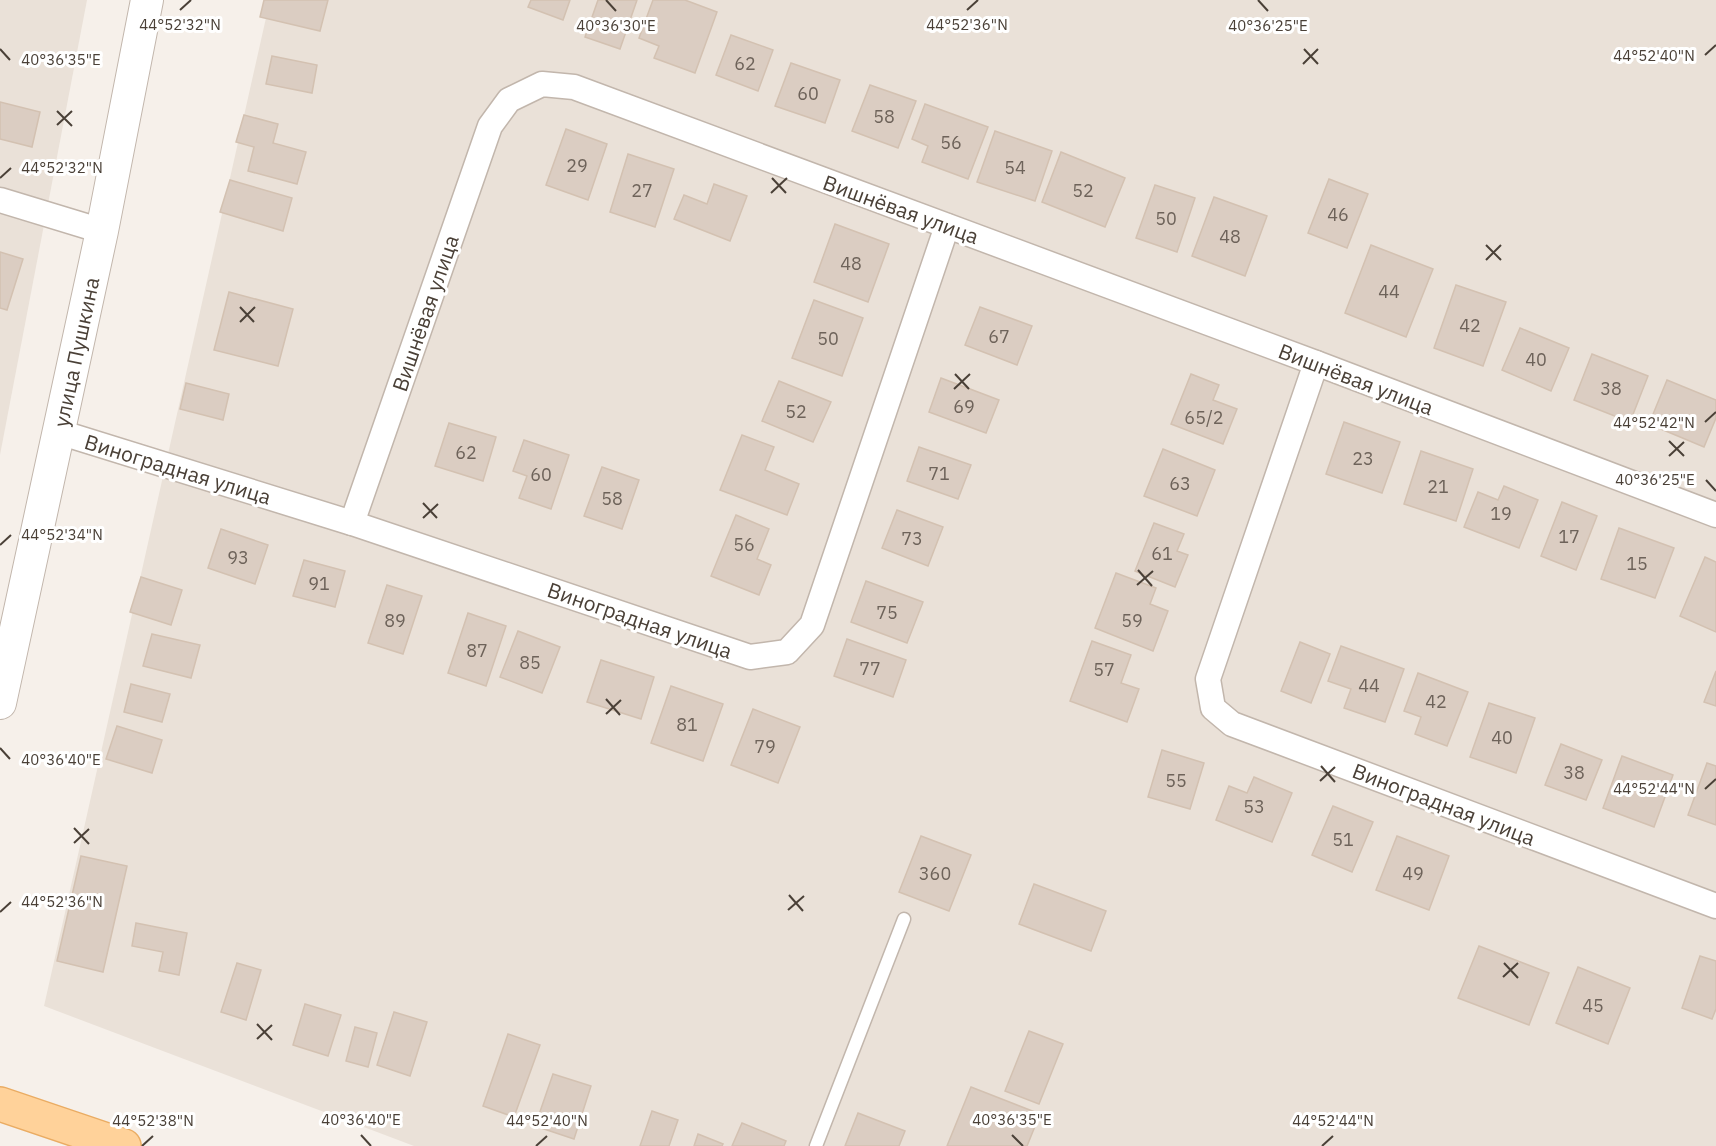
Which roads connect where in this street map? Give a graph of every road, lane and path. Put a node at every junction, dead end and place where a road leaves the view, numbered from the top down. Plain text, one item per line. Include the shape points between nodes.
1 (147, 0) edge
2 (0, 200) edge
3 (947, 226) junction
4 (102, 231) junction
5 (1316, 363) junction
6 (59, 432) junction
7 (1716, 514) edge
8 (352, 523) junction
9 (7, 644) edge
10 (0, 703) edge
11 (1716, 906) edge
12 (904, 919) dead end
13 (0, 1104) edge
14 (124, 1146) edge
15 (816, 1146) edge

1 - 4 street, улица Пушкина
2 - 4 street
3 - 5 street, Вишнёвая улица
3 - 8 street, Виноградная улица via 812,625 787,652 750,657
3 - 8 street, Вишнёвая улица via 574,87 542,84 509,100 490,126
4 - 6 street, улица Пушкина
5 - 7 street, Вишнёвая улица
5 - 11 street, Виноградная улица via 1208,679 1213,708 1232,724
6 - 8 street, Виноградная улица
6 - 9 street, улица Пушкина
9 - 10 street, улица Пушкина
12 - 15 lane
13 - 14 main road

